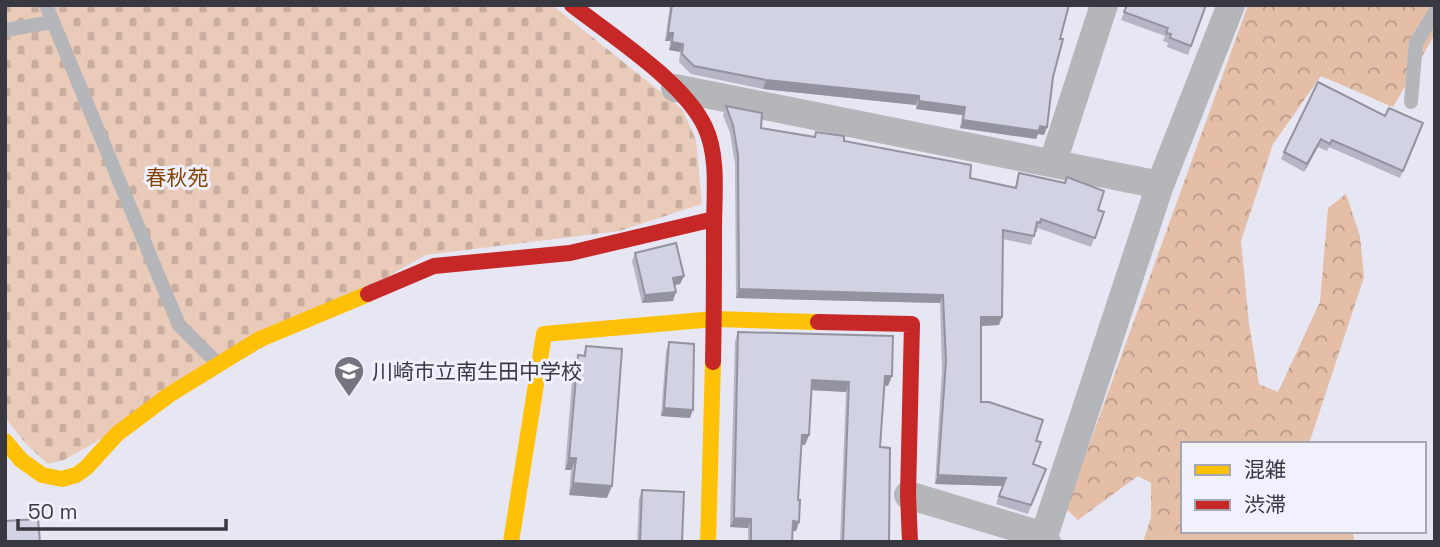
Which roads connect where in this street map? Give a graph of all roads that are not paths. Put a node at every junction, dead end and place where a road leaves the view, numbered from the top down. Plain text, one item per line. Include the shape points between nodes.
1 (46, 5) edge
2 (572, 5) edge
3 (1104, 5) edge
4 (1231, 5) edge
5 (1435, 12) edge
6 (52, 22) junction
7 (5, 30) edge
8 (675, 88) junction
9 (1411, 102) dead end
10 (1053, 162) junction
11 (1160, 185) junction
12 (714, 219) junction
13 (714, 319) junction
14 (219, 365) junction
15 (5, 441) edge
16 (908, 495) junction
17 (1045, 539) edge
18 (511, 542) edge
19 (708, 542) edge
20 (910, 542) edge

1 - 6 lane
2 - 8 street
3 - 10 street
4 - 11 street
5 - 9 lane via 1416,43
6 - 7 lane
6 - 14 lane via 179,325
8 - 10 street
8 - 12 street via 705,128 713,167
10 - 11 street
11 - 17 street
12 - 13 street
12 - 14 street via 570,253 434,267 258,340
13 - 16 street via 912,324
13 - 18 street via 544,334
13 - 19 street
14 - 15 street via 169,395 117,434 86,468 62,480 42,475
16 - 17 street
16 - 20 street

